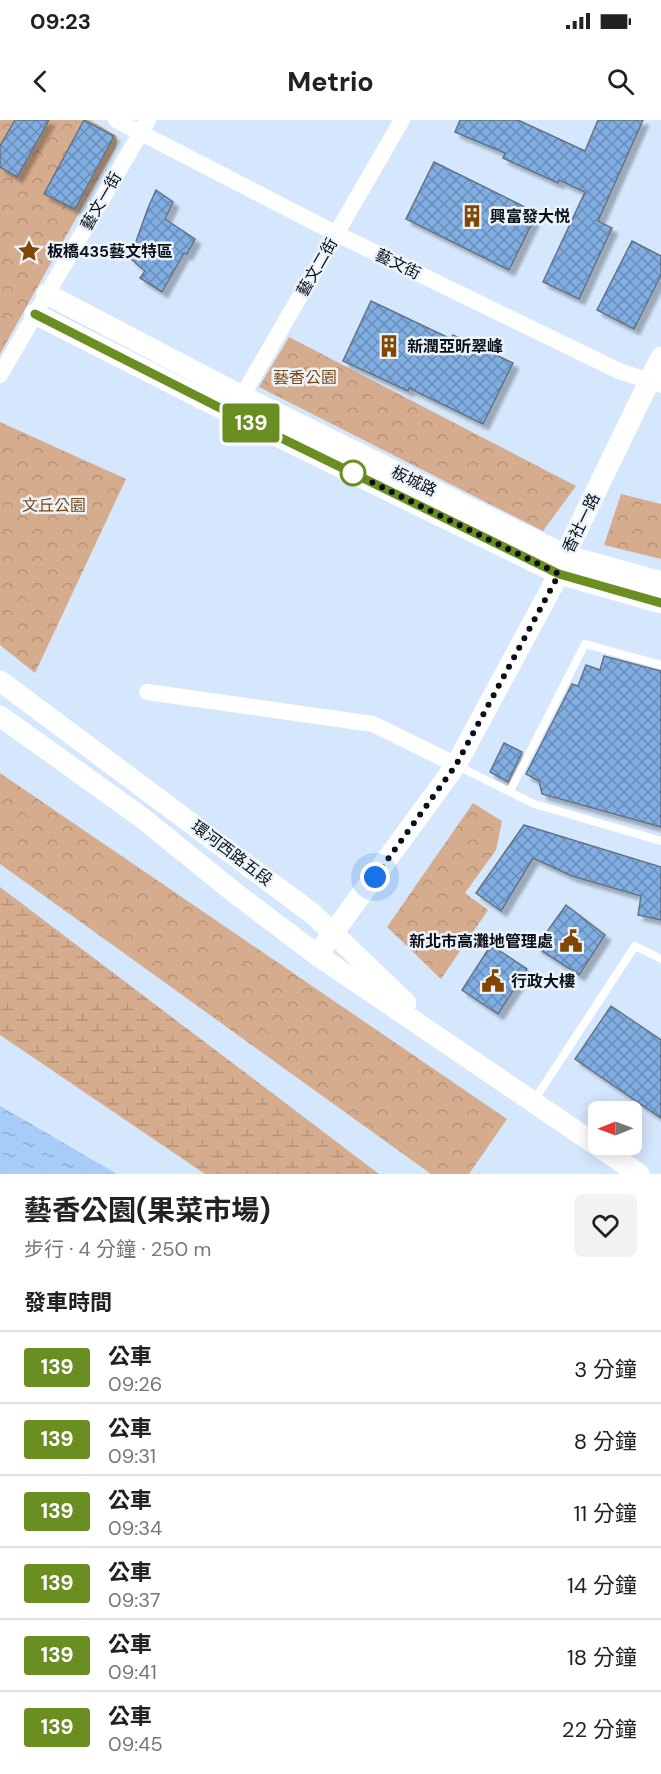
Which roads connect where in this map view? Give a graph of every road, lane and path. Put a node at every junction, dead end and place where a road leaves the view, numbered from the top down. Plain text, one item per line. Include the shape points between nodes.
1 (116, 120) edge
2 (402, 120) edge
3 (144, 127) edge
4 (337, 234) junction
5 (47, 294) junction
6 (35, 314) junction
7 (661, 357) edge
8 (0, 375) edge
9 (655, 384) edge
10 (237, 405) junction
11 (562, 565) junction
12 (661, 582) edge
13 (661, 603) edge
14 (661, 665) edge
15 (0, 681) edge
16 (147, 692) dead end
17 (0, 716) edge
18 (456, 765) junction
19 (510, 791) junction
20 (661, 841) edge
21 (334, 934) junction
22 (317, 955) junction
23 (661, 959) edge
24 (448, 1043) junction
25 (533, 1102) junction
26 (639, 1174) edge

1 - 3 street, 藝文街
2 - 4 street, 藝文二街
3 - 4 street, 藝文街
3 - 5 street, 藝文一街
4 - 9 street, 藝文街 via 619,371
4 - 10 street, 藝文二街
5 - 6 street, 藝文一街
5 - 10 street, 板城路
6 - 8 street, 藝文一街
6 - 10 street, 板城路
7 - 9 street, 香社一路
9 - 11 street, 香社一路
10 - 11 street, 板城路
11 - 12 street, 板城路
11 - 13 street, 板城路
11 - 18 street, 香社一路
14 - 19 lane via 585,644
15 - 21 street, 環河西路五段 via 314,914
16 - 18 street via 373,724
17 - 22 street, 環河西路五段 via 141,818
18 - 19 lane
18 - 21 street, 香社一路
19 - 20 lane via 534,804
21 - 22 street, 香社一路
21 - 24 street, 環河西路五段
22 - 24 street, 環河西路五段
23 - 25 lane via 635,946
24 - 25 street, 環河西路五段
25 - 26 street, 環河西路五段

